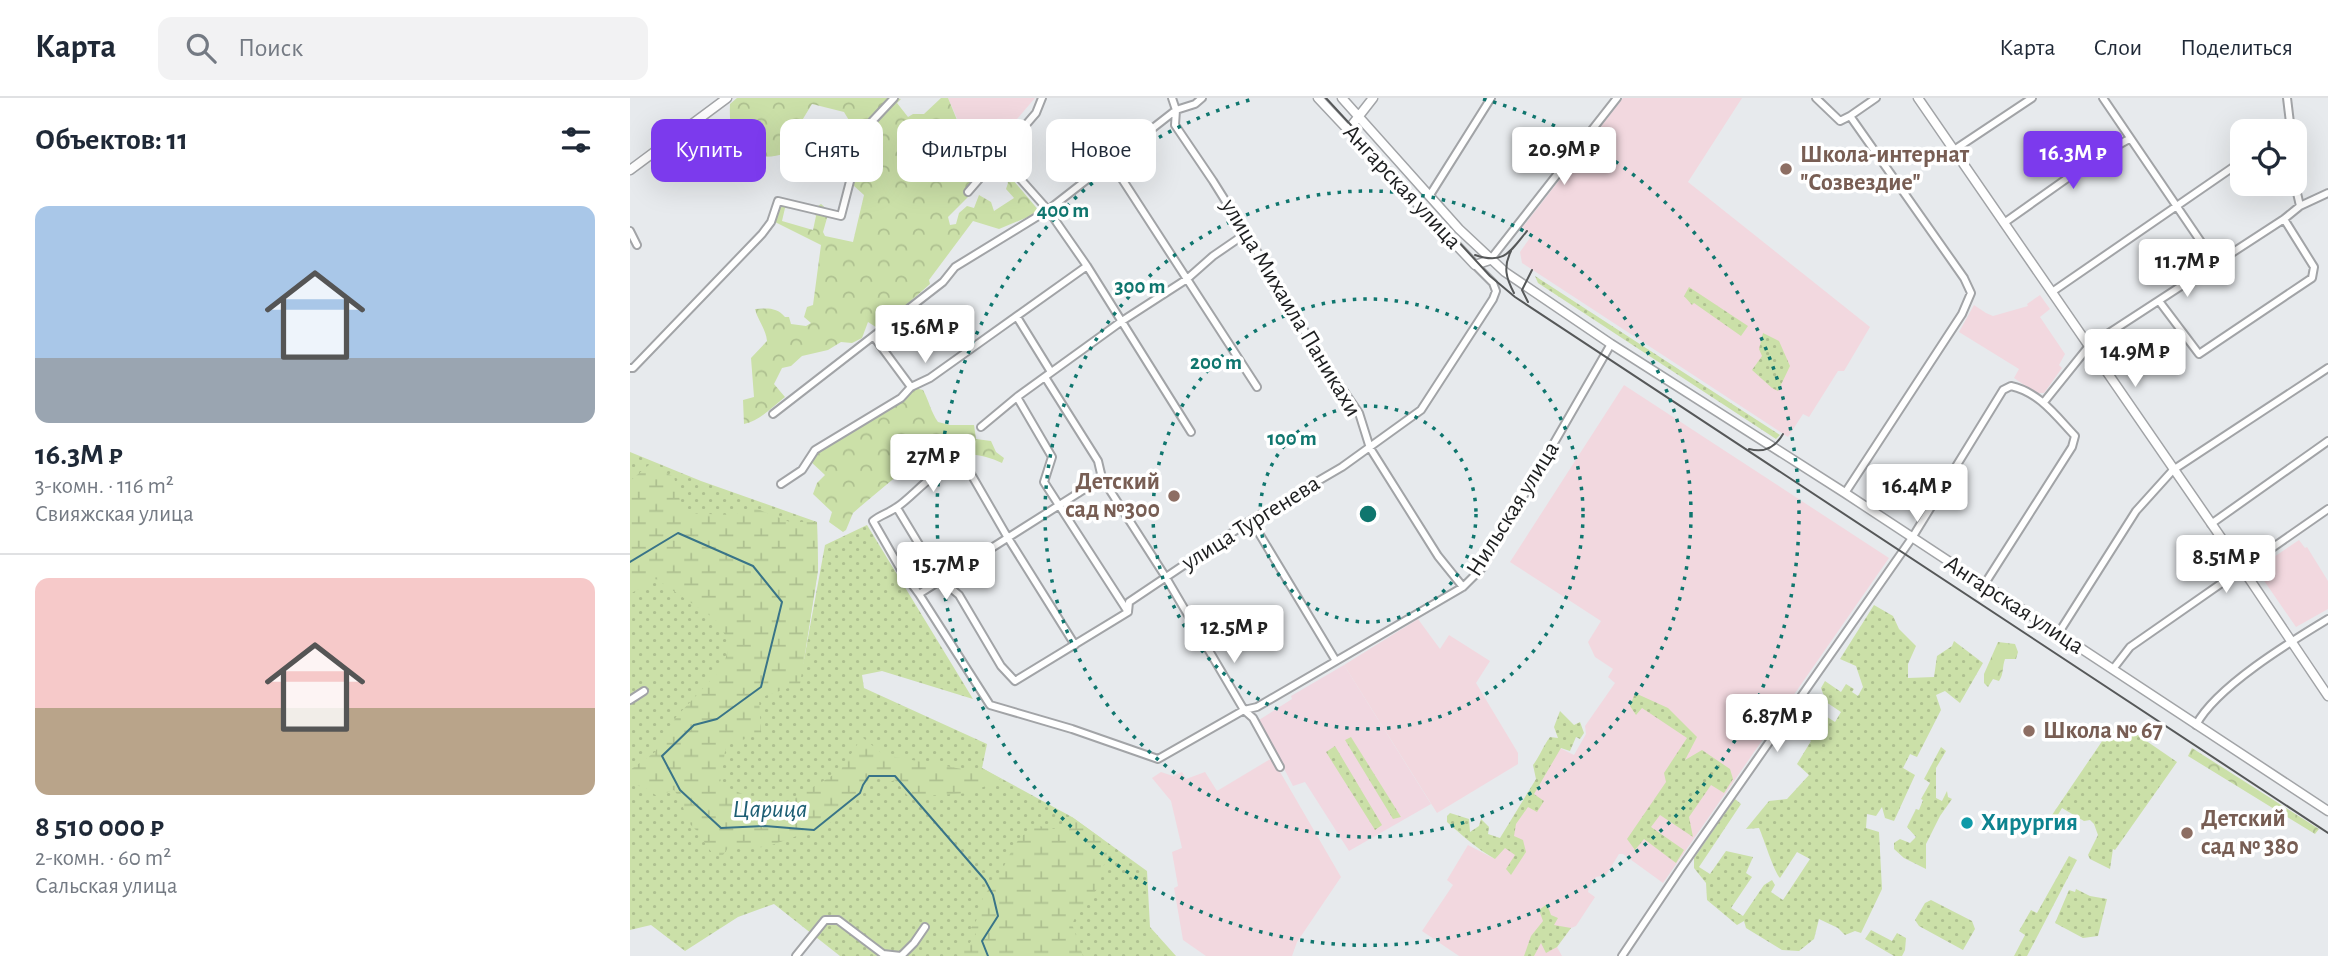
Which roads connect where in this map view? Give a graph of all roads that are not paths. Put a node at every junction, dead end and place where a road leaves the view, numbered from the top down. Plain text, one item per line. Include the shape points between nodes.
1 (727, 98) edge
2 (894, 98) edge
3 (1042, 98) edge
4 (1172, 98) edge
5 (1202, 98) edge
6 (1318, 98) edge
7 (1342, 98) edge
8 (1373, 98) edge
9 (1491, 98) edge
10 (1617, 98) edge
11 (1816, 98) edge
12 (1876, 98) edge
13 (1917, 98) edge
14 (2032, 98) edge
15 (2103, 98) edge
16 (2287, 98) edge
17 (1176, 110) junction
18 (1850, 116) junction
19 (1359, 117) junction
20 (1032, 119) edge
21 (2290, 119) edge
22 (1156, 126) edge
23 (1348, 130) junction
24 (2129, 139) junction
25 (1954, 150) junction
26 (2230, 169) edge
27 (630, 170) edge
28 (977, 182) edge
29 (1023, 182) edge
30 (1081, 182) edge
31 (1124, 182) edge
32 (968, 192) dead end
33 (2328, 193) edge
34 (1430, 195) junction
35 (2298, 196) edge
36 (2176, 205) junction
37 (2300, 206) junction
38 (1048, 210) junction
39 (2284, 219) junction
40 (2004, 223) junction
41 (630, 232) edge
42 (1245, 234) junction
43 (637, 245) dead end
44 (2216, 264) junction
45 (1482, 265) junction
46 (1087, 266) junction
47 (1187, 279) junction
48 (2052, 292) junction
49 (2160, 301) junction
50 (1017, 317) junction
51 (1122, 321) junction
52 (874, 337) junction
53 (1611, 344) junction
54 (2089, 346) junction
55 (630, 368) edge
56 (2328, 368) edge
57 (1048, 374) junction
58 (911, 387) junction
59 (1257, 387) dead end
60 (1017, 397) junction
61 (2044, 402) junction
62 (773, 414) dead end
63 (981, 427) dead end
64 (1191, 432) dead end
65 (2328, 441) edge
66 (1370, 448) junction
67 (2173, 470) junction
68 (1102, 478) junction
69 (781, 484) dead end
70 (1844, 493) junction
71 (1059, 507) junction
72 (897, 508) junction
73 (2328, 509) edge
74 (1251, 520) junction
75 (2211, 524) junction
76 (1008, 538) junction
77 (1912, 538) junction
78 (2242, 568) junction
79 (1165, 576) junction
80 (940, 579) junction
81 (1984, 585) junction
82 (1463, 587) junction
83 (919, 594) junction
84 (1128, 611) junction
85 (2328, 619) edge
86 (2058, 634) junction
87 (2290, 642) junction
88 (1075, 645) junction
89 (1336, 661) junction
90 (2113, 669) junction
91 (645, 691) dead end
92 (2328, 696) edge
93 (630, 699) edge
94 (1244, 709) junction
95 (2196, 725) junction
96 (1280, 767) dead end
97 (2328, 811) edge
98 (925, 927) dead end
99 (796, 956) edge
100 (901, 956) edge
101 (1622, 956) edge

1 - 27 main road
2 - 55 street via 863,131 841,216 778,201 762,234
3 - 20 street
4 - 17 street, улица Михаила Паникахи
5 - 17 street
6 - 23 main road, Ангарская улица
7 - 19 main road, Ангарская улица
8 - 19 main road
9 - 34 street
10 - 45 street
11 - 18 street via 1840,121
12 - 18 street
13 - 25 main road
14 - 25 street
15 - 24 street
16 - 21 street
17 - 22 street
17 - 42 street, улица Михаила Паникахи via 1175,125
18 - 70 street via 1971,293 1962,314
19 - 23 main road
19 - 34 main road, Ангарская улица
23 - 45 main road, Ангарская улица
24 - 36 street
24 - 40 street
25 - 40 main road
26 - 36 street
28 - 32 street
29 - 38 street
30 - 38 street
31 - 47 street
33 - 37 street
34 - 45 main road, Ангарская улица
35 - 37 street
36 - 44 street
36 - 48 street
37 - 39 street
38 - 46 street
38 - 52 street via 955,267 943,282
39 - 44 street
39 - 49 street via 2314,267 2312,278 2199,354
40 - 48 main road
41 - 43 street
42 - 47 street
42 - 66 street, улица Михаила Паникахи via 1359,413
44 - 49 street
45 - 53 main road, Ангарская улица
45 - 66 street, улица Тургенева via 1496,291 1493,299 1421,411
46 - 50 street
46 - 51 street
47 - 51 street
47 - 59 street
48 - 54 main road
49 - 54 street
50 - 57 street
50 - 58 street
51 - 57 street
51 - 64 street
52 - 58 street
52 - 62 street
53 - 70 main road, Ангарская улица
53 - 82 street, Нильская улица via 1482,568
54 - 61 street
54 - 67 main road
56 - 67 street
57 - 60 street
57 - 68 street via 1098,461
58 - 69 street via 901,398 815,450 802,470
60 - 63 street
60 - 71 street via 1052,457 1044,482
61 - 77 street via 2020,388 2003,390
61 - 81 street via 2075,436
65 - 75 street
66 - 74 street, улица Тургенева
66 - 82 street, улица Михаила Паникахи via 1438,556
67 - 75 main road
67 - 86 street via 2136,511
68 - 71 street
68 - 79 street
70 - 77 main road, Ангарская улица
71 - 76 street
71 - 84 street
72 - 76 street via 946,469 962,467 971,474
72 - 80 street
72 - 83 street via 873,521
73 - 78 street
74 - 79 street, улица Тургенева
74 - 89 street
75 - 78 main road
76 - 80 street
76 - 88 street
77 - 81 main road, Ангарская улица
77 - 101 street
78 - 87 main road
78 - 90 street via 2130,647
79 - 84 street, улица Тургенева via 1129,602
79 - 94 street
80 - 83 street
80 - 88 street, улица Тургенева via 959,595 1001,666 1015,681
81 - 86 main road, Ангарская улица
82 - 89 street, Нильская улица
83 - 94 street, Нильская улица via 990,705 1158,759
84 - 88 street, улица Тургенева
85 - 87 street
86 - 90 main road, Ангарская улица
87 - 92 main road
87 - 95 street via 2214,700
89 - 94 street, Нильская улица
90 - 95 main road, Ангарская улица
91 - 93 street
94 - 96 street
95 - 97 main road, Ангарская улица
98 - 100 street
99 - 100 street via 825,920 838,920 883,954

